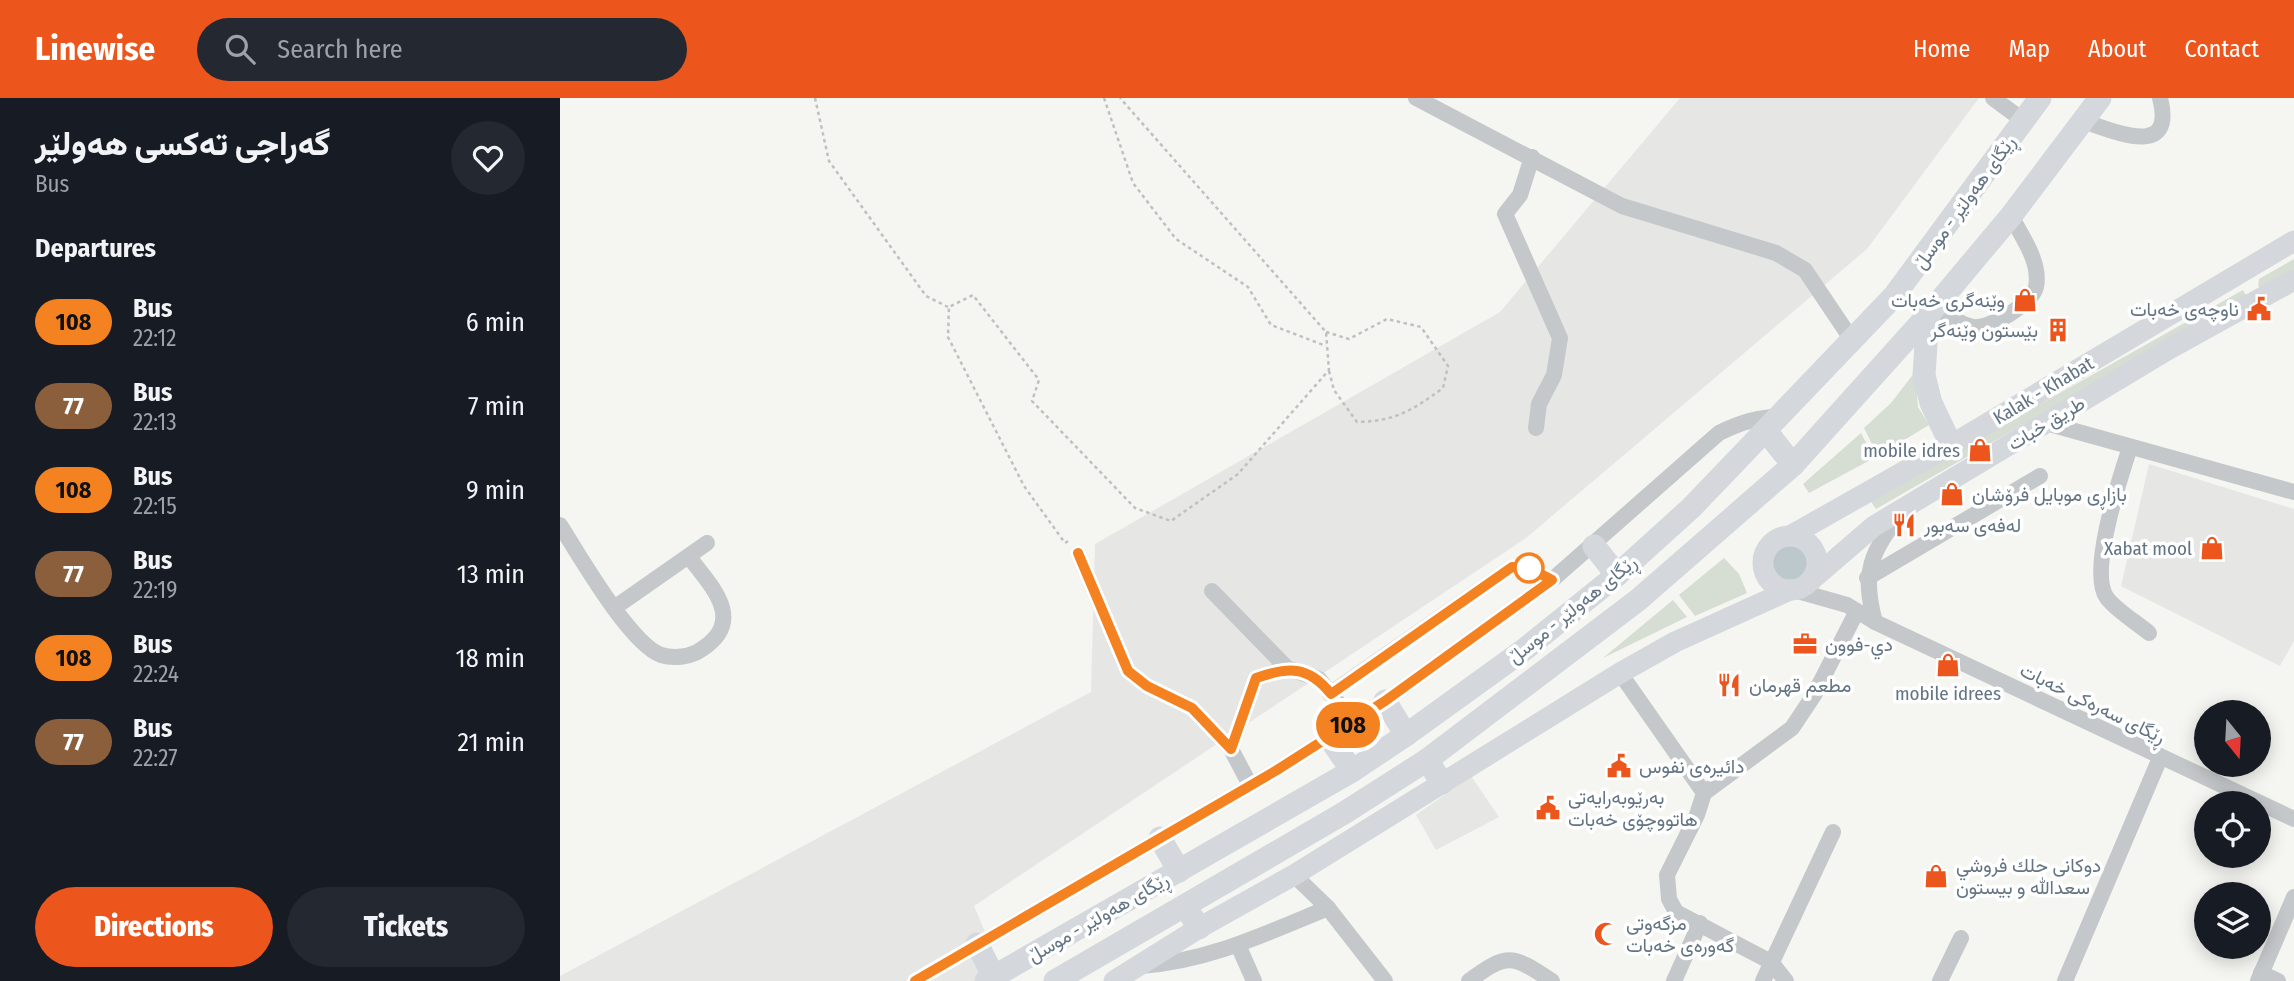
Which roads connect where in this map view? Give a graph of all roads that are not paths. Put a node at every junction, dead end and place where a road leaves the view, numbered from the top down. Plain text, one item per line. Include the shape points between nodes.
1 (1416, 98) edge
2 (1993, 98) edge
3 (2040, 98) edge
4 (2100, 98) edge
5 (2160, 98) edge
6 (2024, 121) junction
7 (2083, 121) junction
8 (1532, 157) junction
9 (2011, 216) junction
10 (2294, 241) edge
11 (2294, 280) edge
12 (1931, 311) junction
13 (1852, 340) junction
14 (1775, 423) junction
15 (2046, 423) junction
16 (1536, 428) dead end
17 (1951, 445) junction
18 (2130, 447) junction
19 (1793, 465) junction
20 (2040, 476) dead end
21 (2294, 492) edge
22 (1903, 509) junction
23 (560, 525) edge
24 (1790, 536) junction
25 (707, 543) dead end
26 (1076, 546) road end
27 (1594, 546) junction
28 (689, 557) junction
29 (1617, 575) junction
30 (1867, 578) junction
31 (1552, 580) junction
32 (1798, 587) junction
33 (1212, 592) dead end
34 (614, 608) junction
35 (1857, 611) junction
36 (1875, 622) junction
37 (2148, 633) dead end
38 (1287, 668) junction
39 (1620, 673) junction
40 (1331, 694) junction
41 (1385, 701) junction
42 (1353, 722) junction
43 (1406, 736) junction
44 (1329, 737) junction
45 (1231, 749) junction
46 (2160, 758) junction
47 (1427, 760) junction
48 (1352, 771) junction
49 (1442, 783) junction
50 (1250, 785) junction
51 (1704, 793) junction
52 (2294, 819) edge
53 (1833, 832) dead end
54 (1160, 838) junction
55 (1179, 871) junction
56 (1294, 875) junction
57 (2294, 897) edge
58 (1185, 906) junction
59 (1328, 908) junction
60 (1700, 923) junction
61 (1199, 928) junction
62 (1961, 938) dead end
63 (977, 944) junction
64 (1238, 945) junction
65 (1771, 962) junction
66 (1140, 966) junction
67 (2259, 977) edge
68 (990, 979) edge
69 (915, 981) edge
70 (1055, 981) edge
71 (1114, 981) edge
72 (1254, 981) edge
73 (1385, 981) edge
74 (1469, 981) edge
75 (1552, 981) edge
76 (1674, 981) edge
77 (1763, 981) edge
78 (1786, 981) edge
79 (1940, 981) edge
80 (2065, 981) edge
81 (2278, 981) edge

1 - 8 street
2 - 6 street
3 - 6 highway, ڕێگای هەولێر - موسڵ
4 - 7 highway, ڕێگای هەولێر - موسڵ
5 - 7 street via 2165,116 2152,136 2136,138
6 - 13 highway, ڕێگای هەولێر - موسڵ via 1894,296
7 - 9 highway, ڕێگای هەولێر - موسڵ
8 - 13 street via 1622,206 1776,253 1805,270
8 - 16 street via 1520,195 1505,214 1560,338 1554,375 1539,404
9 - 12 highway, ڕێگای هەولێر - موسڵ
9 - 12 street via 2035,263 2036,289 2023,306 1975,327
10 - 17 main road, Kalak - Khabat
11 - 15 main road, طريق خبات
12 - 17 highway via 1924,375 1931,403
12 - 19 highway, ڕێگای هەولێر - موسڵ
13 - 14 highway, ڕێگای هەولێر - موسڵ
14 - 19 highway
14 - 27 street via 1761,416 1719,433
14 - 29 highway, ڕێگای هەولێر - موسڵ
15 - 18 street
15 - 22 main road, طريق خبات
17 - 24 main road, Kalak - Khabat
18 - 21 street
18 - 37 street via 2099,577 2107,598
19 - 47 highway, ڕێگای هەولێر - موسڵ via 1638,600
20 - 30 street
22 - 30 street via 1885,534
22 - 32 main road, طريق خبات via 1852,542
23 - 34 street
24 - 32 main road via 1804,540 1813,550 1816,570
24 - 32 main road via 1771,544 1763,563 1771,583
25 - 28 street
26 - 45 street via 1128,671 1192,708
27 - 29 highway
27 - 31 street
28 - 34 street
28 - 34 street via 721,602 725,622 719,636 699,651 679,657 660,655
29 - 43 highway, ڕێگای هەولێر - موسڵ
30 - 36 street
31 - 40 street via 1531,569 1512,567
31 - 41 street
32 - 35 street, ڕێگای سەرەکی خەبات
32 - 39 main road, طريق خبات
33 - 38 street
35 - 36 street, ڕێگای سەرەکی خەبات
35 - 51 street via 1792,728
36 - 46 street, ڕێگای سەرەکی خەبات
38 - 40 street via 1319,680
38 - 45 street via 1256,678
39 - 49 main road, طريق خبات
39 - 51 street
40 - 42 street
41 - 42 street
41 - 43 highway
42 - 44 street
43 - 48 highway, ڕێگای هەولێر - موسڵ
44 - 48 highway
44 - 50 street
45 - 50 street
46 - 52 street, ڕێگای سەرەکی خەبات
46 - 80 street
47 - 49 highway
47 - 58 highway, ڕێگای هەولێر - موسڵ
48 - 55 highway, ڕێگای هەولێر - موسڵ
49 - 56 main road, طريق خبات
50 - 54 street
51 - 60 street via 1667,875 1666,889 1676,912
53 - 65 street
54 - 55 highway
54 - 63 street
55 - 68 highway, ڕێگای هەولێر - موسڵ
56 - 59 street
56 - 61 main road, طريق خبات
57 - 67 street
58 - 61 highway
58 - 70 highway, ڕێگای هەولێر - موسڵ
59 - 64 street
59 - 73 street
60 - 65 street
60 - 76 street
61 - 66 main road, طريق خبات
62 - 79 street
63 - 68 highway
63 - 69 street
64 - 66 street via 1177,964
64 - 72 street
65 - 77 street
65 - 78 street
66 - 71 main road, طريق خبات
67 - 81 street
74 - 75 street via 1509,959 1522,961

